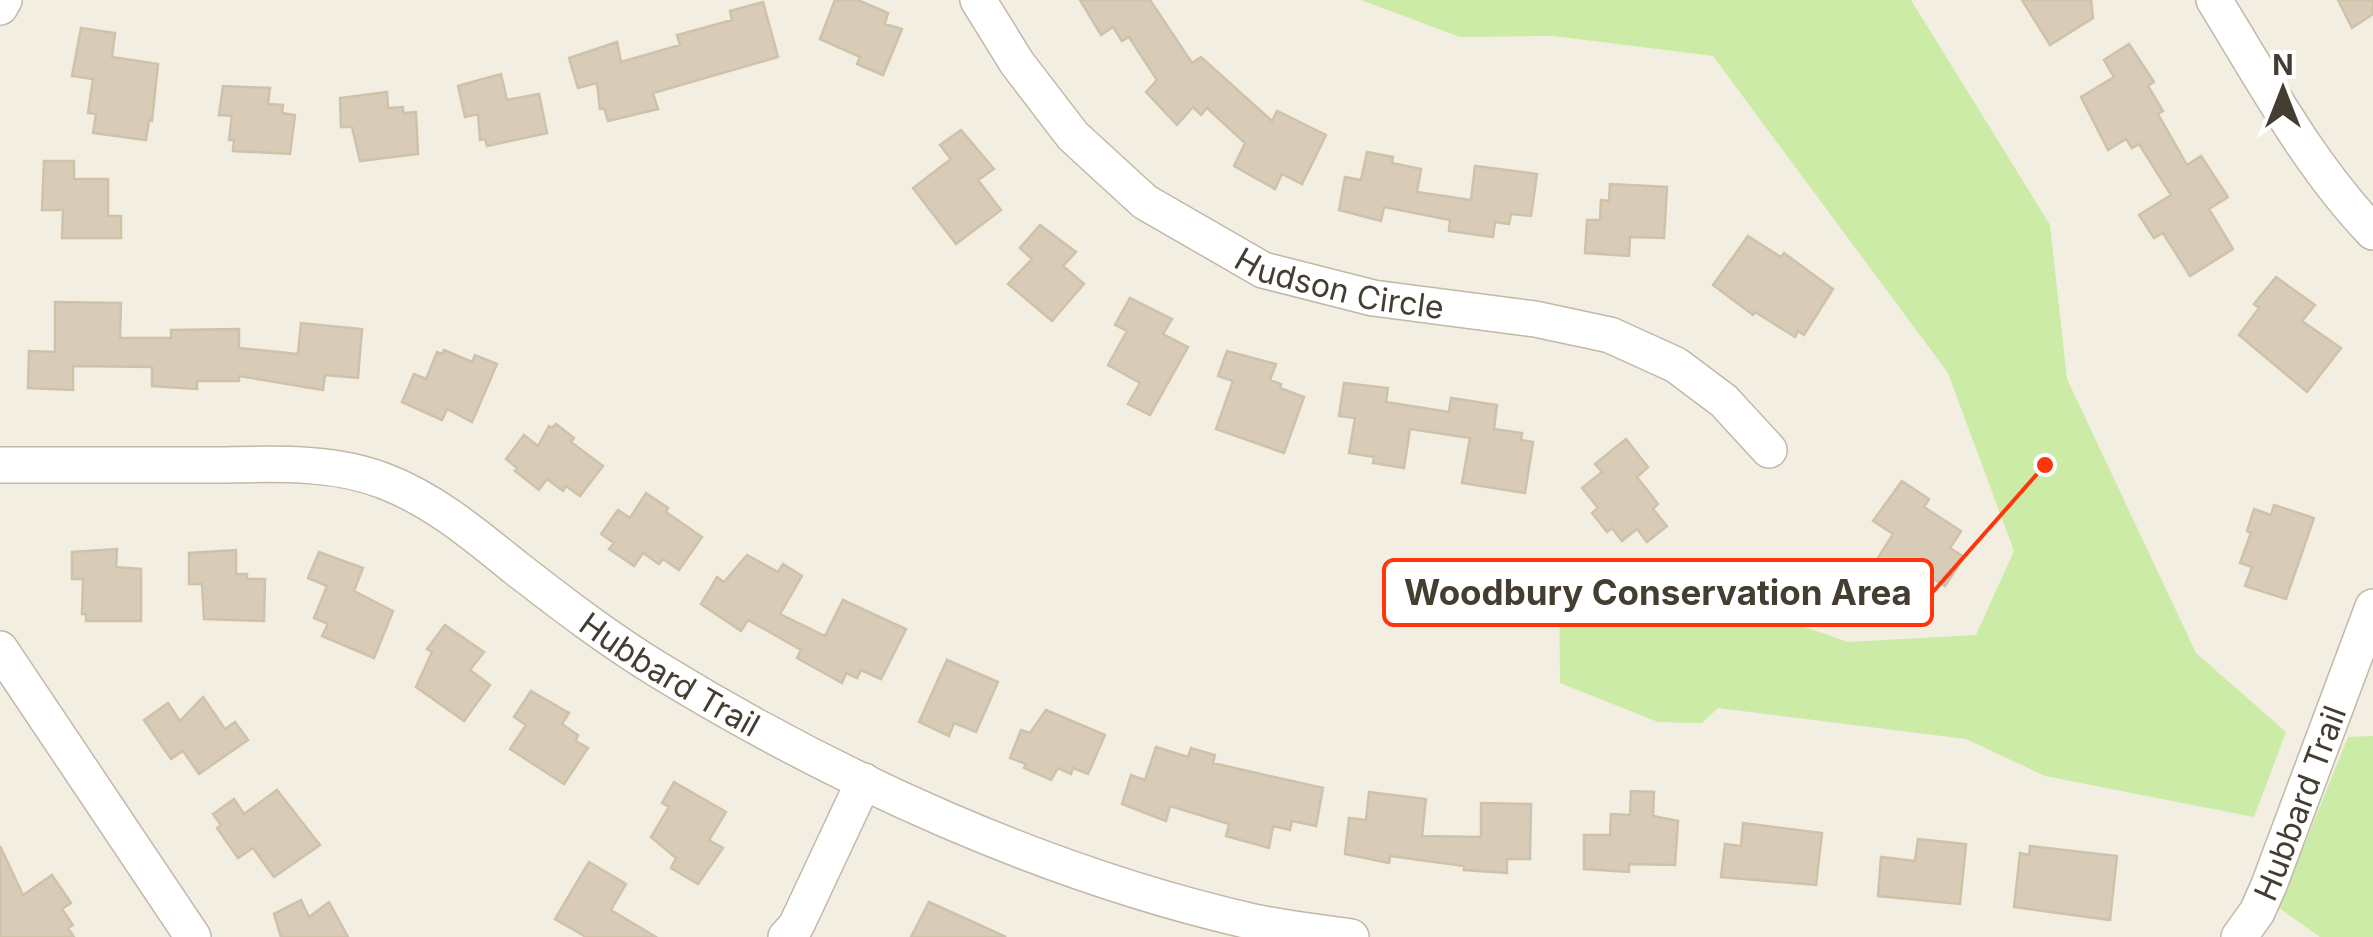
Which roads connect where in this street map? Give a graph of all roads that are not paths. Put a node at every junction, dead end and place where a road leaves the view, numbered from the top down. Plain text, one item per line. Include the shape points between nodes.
1 (4, 0) edge
2 (978, 0) edge
3 (2214, 0) edge
4 (0, 7) edge
5 (2373, 232) edge
6 (1770, 450) dead end
7 (0, 465) edge
8 (2373, 607) edge
9 (0, 649) edge
10 (864, 781) junction
11 (193, 937) edge
12 (786, 937) edge
13 (1351, 937) edge
14 (2238, 937) edge

1 - 4 street
2 - 6 street, Hudson Circle via 1072,136 1145,202 1264,270 1374,298 1610,334 1676,365 1724,401
3 - 5 street via 2308,152
7 - 10 street, Hubbard Trail via 288,464 382,480 438,509 655,668
8 - 14 street, Hubbard Trail via 2269,885
9 - 11 street
10 - 12 street
10 - 13 street, Hubbard Trail via 999,840 1146,892 1257,922

